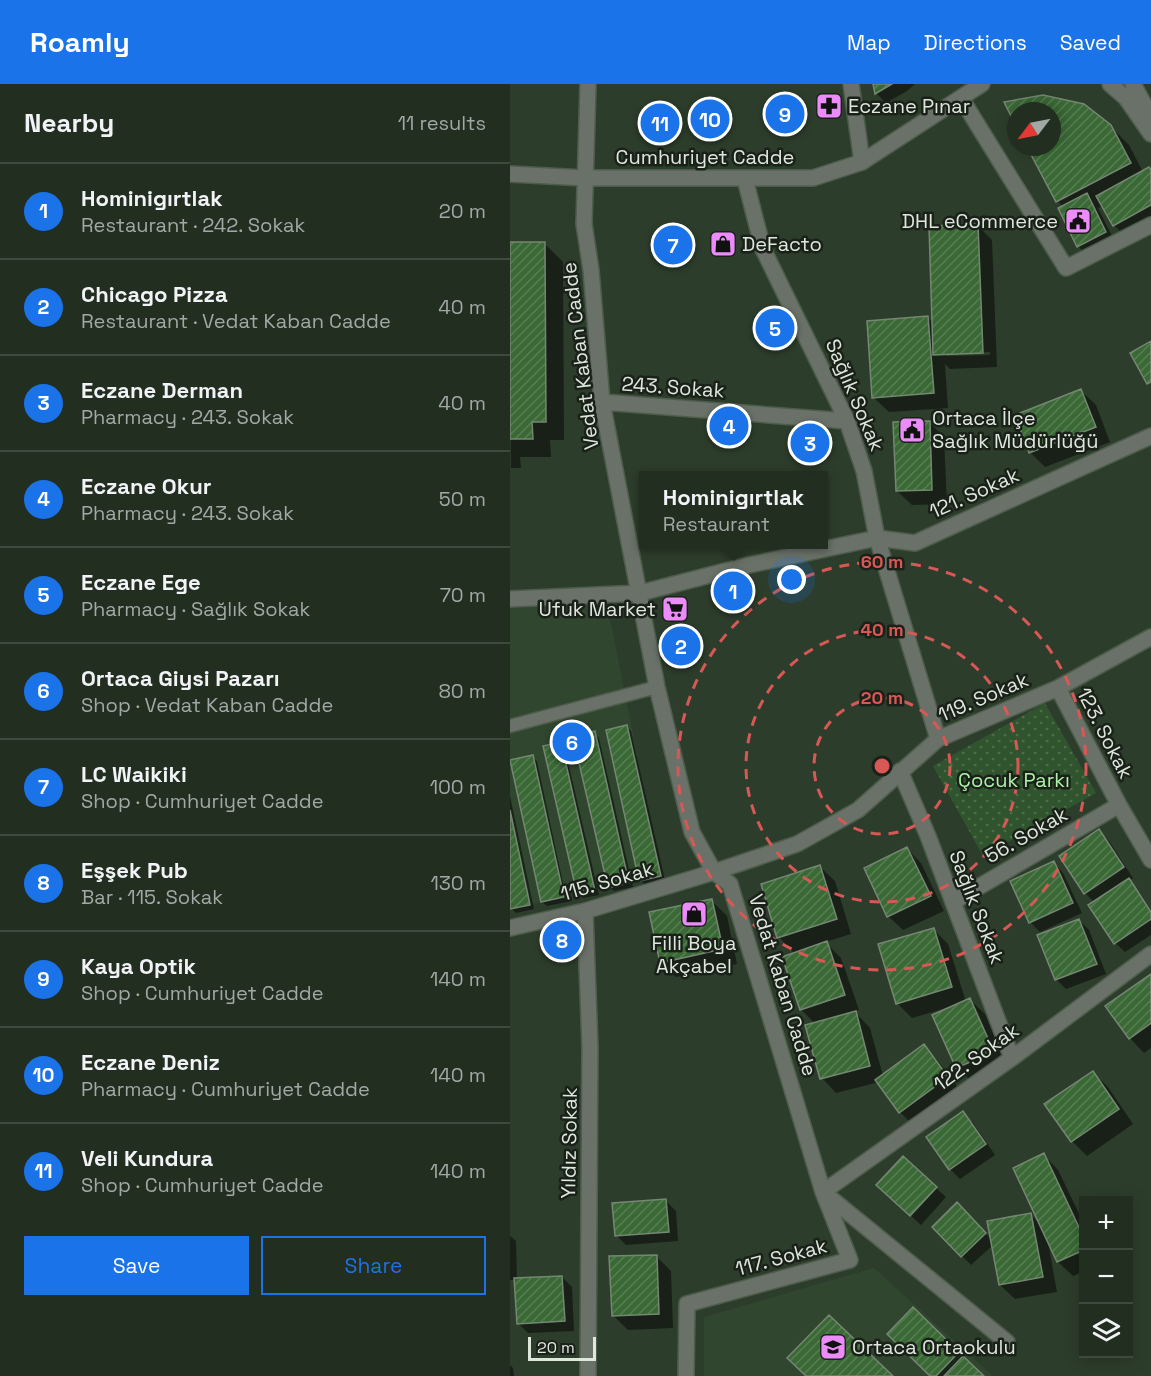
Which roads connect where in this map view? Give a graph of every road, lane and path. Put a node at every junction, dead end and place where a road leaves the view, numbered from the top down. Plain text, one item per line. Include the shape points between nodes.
1 (588, 84) edge
2 (850, 84) edge
3 (982, 84) edge
4 (1110, 84) edge
5 (1134, 84) edge
6 (961, 98) junction
7 (1151, 117) edge
8 (1151, 134) edge
9 (862, 162) junction
10 (510, 174) edge
11 (585, 178) junction
12 (744, 179) junction
13 (1151, 225) edge
14 (602, 402) junction
15 (847, 421) junction
16 (1151, 436) edge
17 (877, 538) junction
18 (828, 548) edge
19 (825, 549) edge
20 (640, 593) junction
21 (510, 599) edge
22 (1151, 638) edge
23 (657, 687) junction
24 (1058, 688) junction
25 (510, 726) edge
26 (938, 739) junction
27 (900, 771) junction
28 (1119, 805) junction
29 (1151, 860) edge
30 (714, 872) junction
31 (953, 902) junction
32 (585, 911) junction
33 (510, 928) edge
34 (1151, 954) edge
35 (1012, 1058) junction
36 (823, 1192) junction
37 (1007, 1342) dead end
38 (588, 1376) edge
39 (686, 1376) edge

1 - 11 street, Vedat Kaban Cadde
2 - 9 street
3 - 6 street, Cumhuriyet Cadde
4 - 8 street via 1126,98
5 - 7 street
6 - 9 street, Cumhuriyet Cadde
6 - 13 street via 1066,268
9 - 12 street, Cumhuriyet Cadde via 813,178
10 - 11 street, Cumhuriyet Cadde
11 - 12 street, Cumhuriyet Cadde
11 - 14 street, Vedat Kaban Cadde via 584,224
12 - 15 street, Sağlık Sokak via 763,249
14 - 15 street, 243. Sokak
14 - 20 street, Vedat Kaban Cadde
15 - 17 street, Sağlık Sokak via 864,471
16 - 17 street, 121. Sokak via 915,543
17 - 18 street, 121. Sokak
17 - 26 street, Sağlık Sokak
19 - 20 street, 121. Sokak
20 - 21 street, 121. Sokak
20 - 23 street, Vedat Kaban Cadde
22 - 24 street, 119. Sokak
23 - 25 lane
23 - 30 street, Vedat Kaban Cadde via 692,832
24 - 26 street, 119. Sokak
24 - 28 street, 123. Sokak
26 - 27 street, 119. Sokak
27 - 30 street, 119. Sokak via 858,810 797,844
27 - 31 street, Sağlık Sokak
28 - 29 street, 123. Sokak
28 - 31 street, 56. Sokak
30 - 32 street, 115. Sokak
30 - 36 street, Vedat Kaban Cadde via 730,884
31 - 35 street, Sağlık Sokak
32 - 33 street, 115. Sokak
32 - 38 street, Yıldız Sokak via 590,1047
34 - 35 street, 122. Sokak
35 - 36 street, 122. Sokak
36 - 37 street
36 - 39 street, 117. Sokak via 850,1260 687,1304

